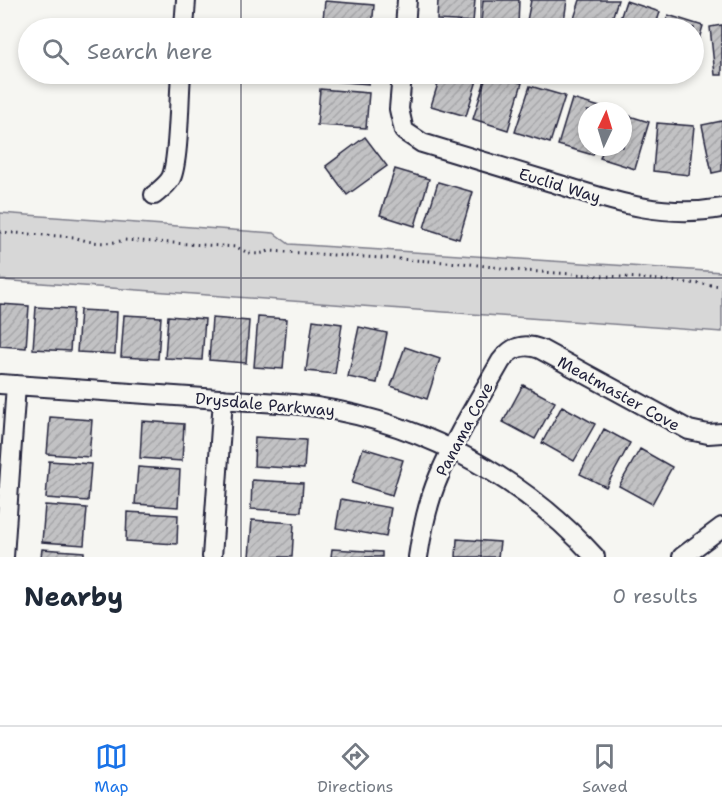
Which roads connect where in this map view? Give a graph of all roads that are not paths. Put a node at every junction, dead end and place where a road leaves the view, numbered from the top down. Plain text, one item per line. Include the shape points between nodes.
1 (186, 0) edge
2 (407, 0) edge
3 (185, 18) edge
4 (406, 18) edge
5 (180, 84) edge
6 (401, 84) edge
7 (154, 195) dead end
8 (722, 208) edge
9 (519, 346) joint
10 (8, 385) edge
11 (223, 399) junction
12 (722, 433) edge
13 (451, 449) junction
14 (722, 527) edge
15 (4, 557) edge
16 (212, 557) edge
17 (418, 557) edge
18 (595, 557) edge
19 (682, 557) edge

1 - 3 street
2 - 4 street
5 - 7 street via 175,163 171,178
6 - 8 street, Euclid Way via 399,109 404,131 422,143 629,206 668,212
9 - 12 street, Meatmaster Cove via 540,349 681,427
9 - 13 street, Panama Cove via 501,361
10 - 11 street, Drysdale Parkway
10 - 15 street
11 - 13 street, Drysdale Parkway via 352,414 402,428
11 - 16 street
13 - 17 street, Panama Cove via 433,492
13 - 18 street, Drysdale Parkway via 495,472 529,496
14 - 19 street

